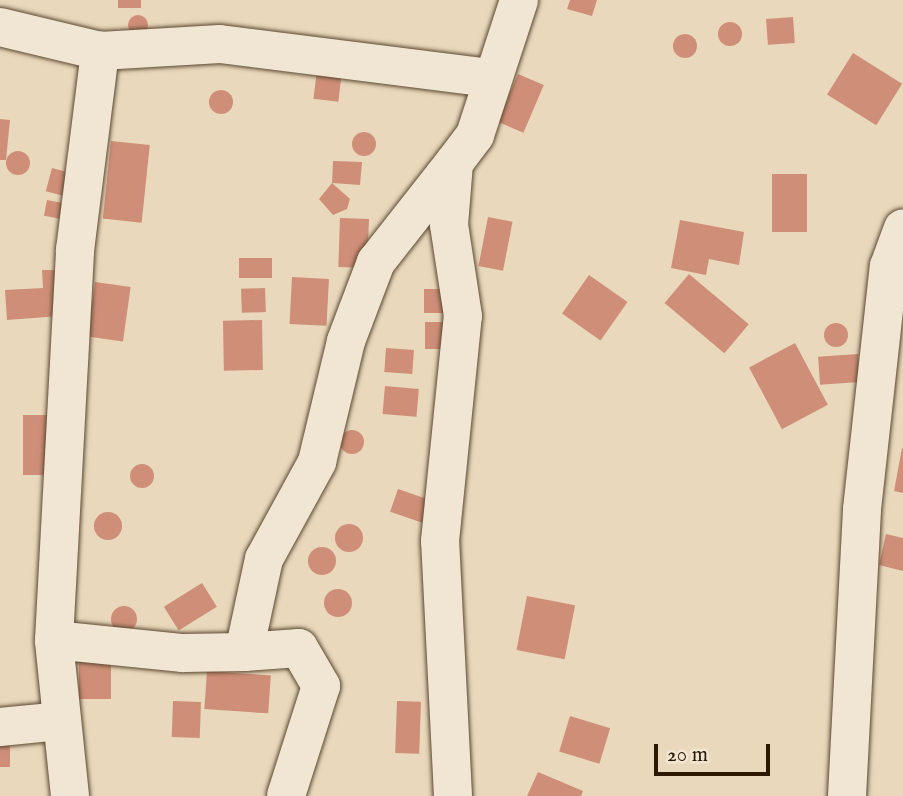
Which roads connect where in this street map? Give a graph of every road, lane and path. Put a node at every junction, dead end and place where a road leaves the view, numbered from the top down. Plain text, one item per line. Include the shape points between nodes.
1 (519, 0) edge
2 (0, 27) edge
3 (100, 51) junction
4 (489, 78) junction
5 (454, 163) junction
6 (903, 228) edge
7 (54, 640) junction
8 (244, 652) junction
9 (60, 721) junction
10 (0, 727) edge
11 (70, 796) edge
12 (286, 796) edge
13 (453, 796) edge
14 (847, 796) edge

1 - 4 street
2 - 3 street
3 - 4 street via 220,44
3 - 7 street via 75,250
4 - 5 street via 475,135
5 - 8 street via 376,262 346,341 317,462 264,559
5 - 13 street via 449,225 463,316 440,541
6 - 14 street via 889,266 862,509
7 - 8 street via 183,653
7 - 9 street
8 - 12 street via 299,648 321,686
9 - 10 street
9 - 11 street

